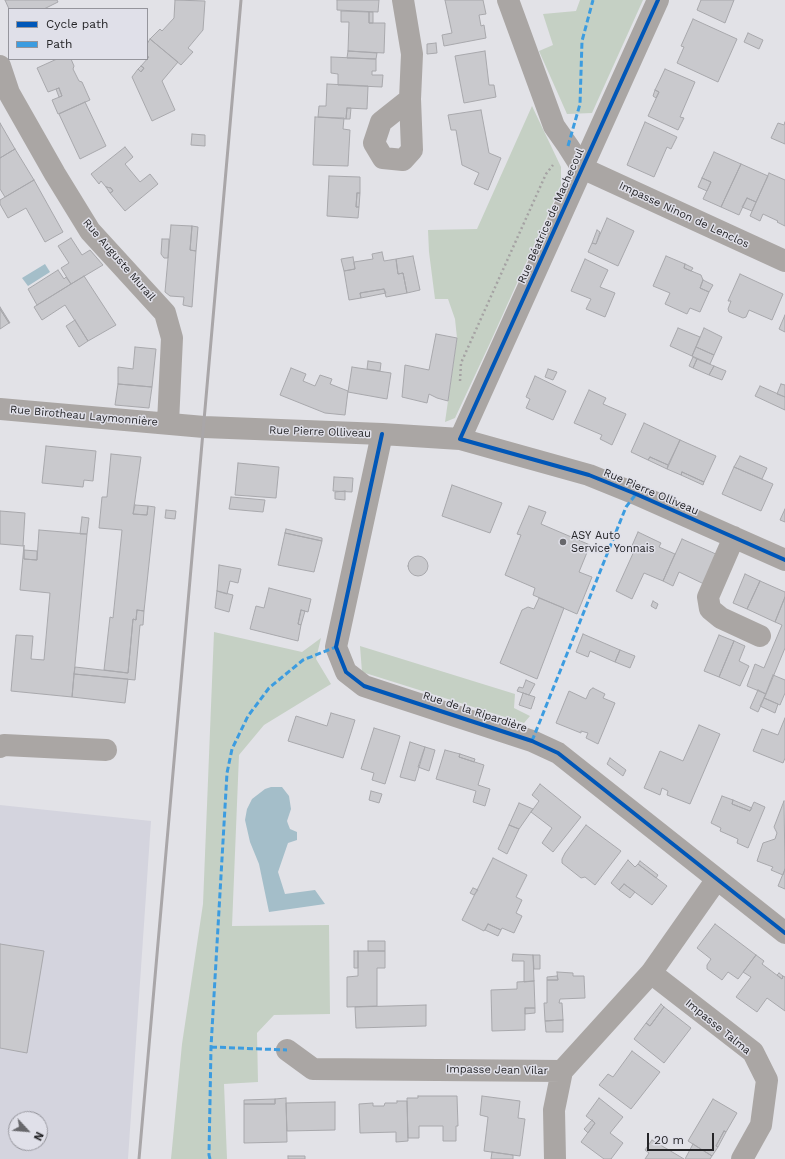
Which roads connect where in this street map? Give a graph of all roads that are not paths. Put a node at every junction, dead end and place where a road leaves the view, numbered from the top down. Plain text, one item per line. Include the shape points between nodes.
1 (403, 0) edge
2 (508, 0) edge
3 (658, 0) edge
4 (0, 65) edge
5 (410, 99) dead end
6 (582, 168) junction
7 (785, 261) edge
8 (0, 410) edge
9 (168, 423) junction
10 (382, 434) junction
11 (460, 439) junction
12 (734, 538) junction
13 (785, 560) edge
14 (760, 636) dead end
15 (0, 747) edge
16 (106, 750) dead end
17 (716, 879) junction
18 (785, 933) edge
19 (651, 974) junction
20 (287, 1050) dead end
21 (562, 1071) junction
22 (555, 1159) edge
23 (742, 1159) edge

1 - 5 street via 412,54
2 - 6 street via 554,126
3 - 6 street, Rue Béatrice de Machecoul
4 - 9 street, Rue Auguste Murail via 9,93 90,231 165,313 172,338
6 - 7 street, Impasse Ninon de Lenclos
6 - 11 street, Rue Béatrice de Machecoul
8 - 9 street, Rue Birotheau Laymonnière
9 - 10 street, Rue Pierre Olliveau via 204,427
10 - 11 street, Rue Pierre Olliveau
10 - 17 street, Rue de la Ripardière via 336,647 346,672 364,686 532,741 558,753
11 - 12 street, Rue Pierre Olliveau via 589,475
12 - 13 street, Rue Pierre Olliveau
12 - 14 street via 708,597 710,609 721,618
15 - 16 street via 4,745
17 - 18 street, Rue de la Ripardière
17 - 19 street, Impasse Jean Vilar
19 - 21 street, Impasse Jean Vilar
19 - 23 street, Impasse Talma via 753,1052 767,1080 761,1125
20 - 21 street, Impasse Jean Vilar via 313,1069
21 - 22 street via 554,1110

